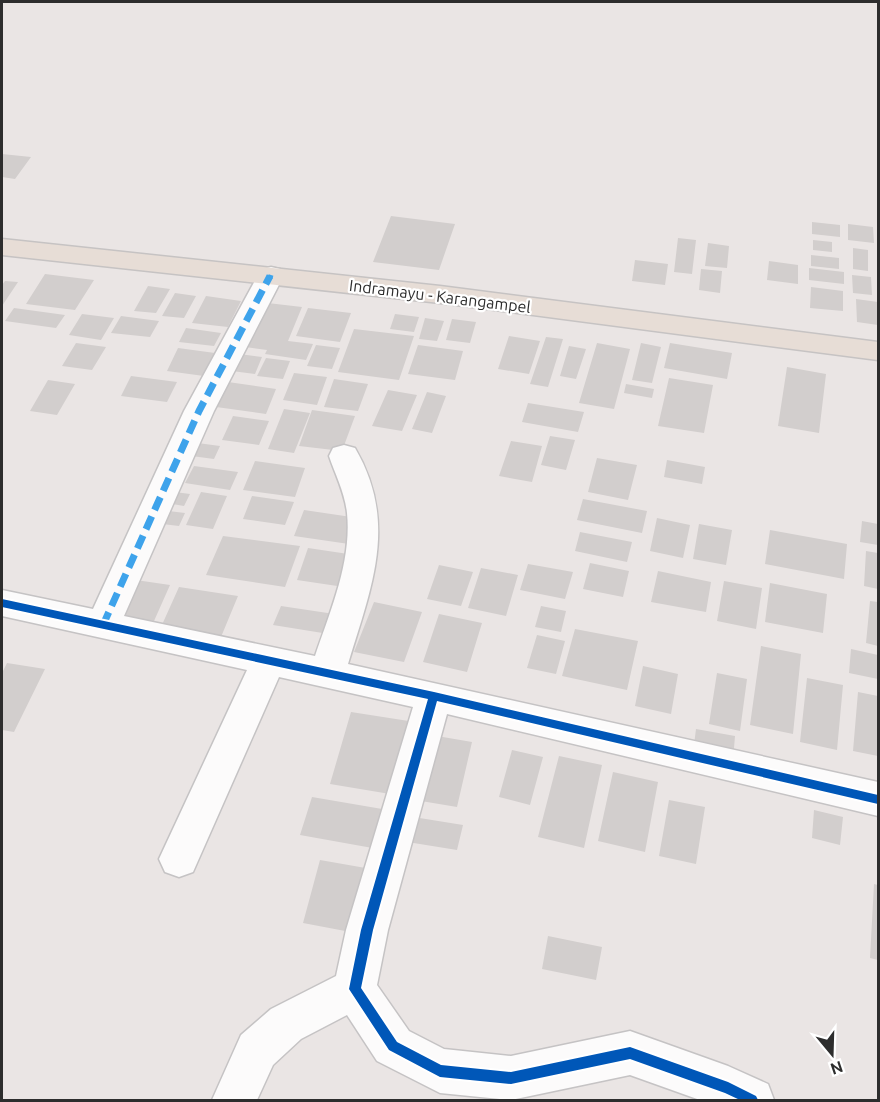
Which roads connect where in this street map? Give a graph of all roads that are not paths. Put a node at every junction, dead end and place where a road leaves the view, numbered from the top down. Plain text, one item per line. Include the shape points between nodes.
1 (2, 232) edge
2 (2, 247) edge
3 (265, 270) junction
4 (879, 334) edge
5 (879, 351) edge
6 (344, 456) dead end
7 (2, 603) edge
8 (103, 625) junction
9 (268, 661) junction
10 (327, 674) junction
11 (434, 696) junction
12 (879, 799) edge
13 (179, 859) dead end
14 (355, 990) junction
15 (234, 1101) edge
16 (752, 1101) edge

1 - 3 main road
2 - 3 main road, Indramayu - Karangampel
3 - 4 main road
3 - 5 main road, Indramayu - Karangampel
3 - 8 street
6 - 10 street via 363,512 364,532 359,565
7 - 8 street
8 - 9 street
9 - 10 street
9 - 13 street
10 - 11 street
11 - 12 street
11 - 14 street via 367,930
14 - 15 street via 286,1024 257,1050
14 - 16 street via 393,1046 440,1071 511,1078 630,1053 728,1088

